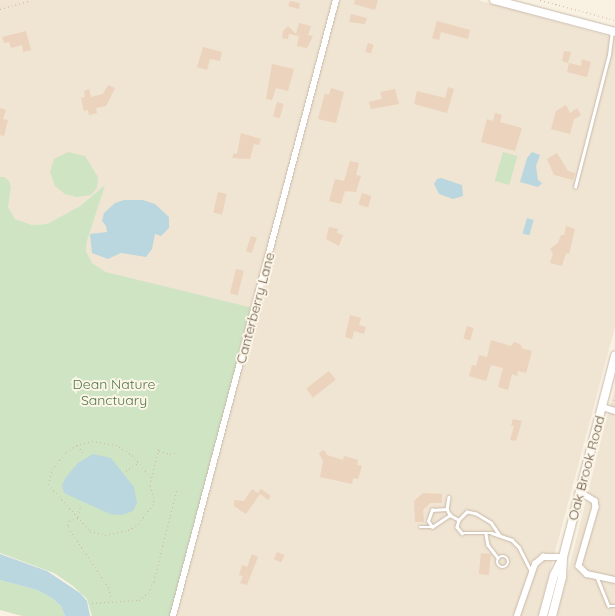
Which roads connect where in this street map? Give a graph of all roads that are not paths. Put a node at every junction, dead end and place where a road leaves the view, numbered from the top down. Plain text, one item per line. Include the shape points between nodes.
1 (336, 0) edge
2 (494, 0) edge
3 (613, 32) edge
4 (575, 187) dead end
5 (615, 356) edge
6 (602, 407) junction
7 (615, 411) edge
8 (580, 492) junction
9 (449, 497) dead end
10 (447, 509) junction
11 (450, 515) junction
12 (459, 520) junction
13 (420, 526) dead end
14 (432, 527) junction
15 (486, 534) junction
16 (499, 535) junction
17 (563, 557) junction
18 (498, 558) junction
19 (532, 571) junction
20 (596, 576) junction
21 (615, 580) edge
22 (615, 606) edge
23 (173, 616) edge
24 (517, 616) edge
25 (543, 616) edge
26 (552, 616) edge

1 - 23 street, Canterberry Lane
2 - 3 main road
3 - 4 lane
5 - 6 main road, Oak Brook Road
6 - 7 street
6 - 8 main road, Oak Brook Road
8 - 17 main road, Oak Brook Road
8 - 20 street via 595,501 596,507 579,566 582,571
9 - 10 lane
10 - 11 lane
10 - 14 lane via 432,510 428,521
11 - 12 lane
11 - 14 lane
12 - 15 lane via 457,527 462,533
12 - 16 lane via 467,512 476,514 491,523
13 - 14 lane
15 - 16 lane
15 - 18 lane via 488,545
16 - 19 lane via 512,540 519,547
17 - 19 street via 543,557
17 - 25 main road, Oak Brook Road via 554,575
17 - 26 main road, Oak Brook Road via 562,577
18 - 18 lane via 499,566 507,566 506,557
19 - 24 street
20 - 21 street
20 - 22 lane via 609,606

